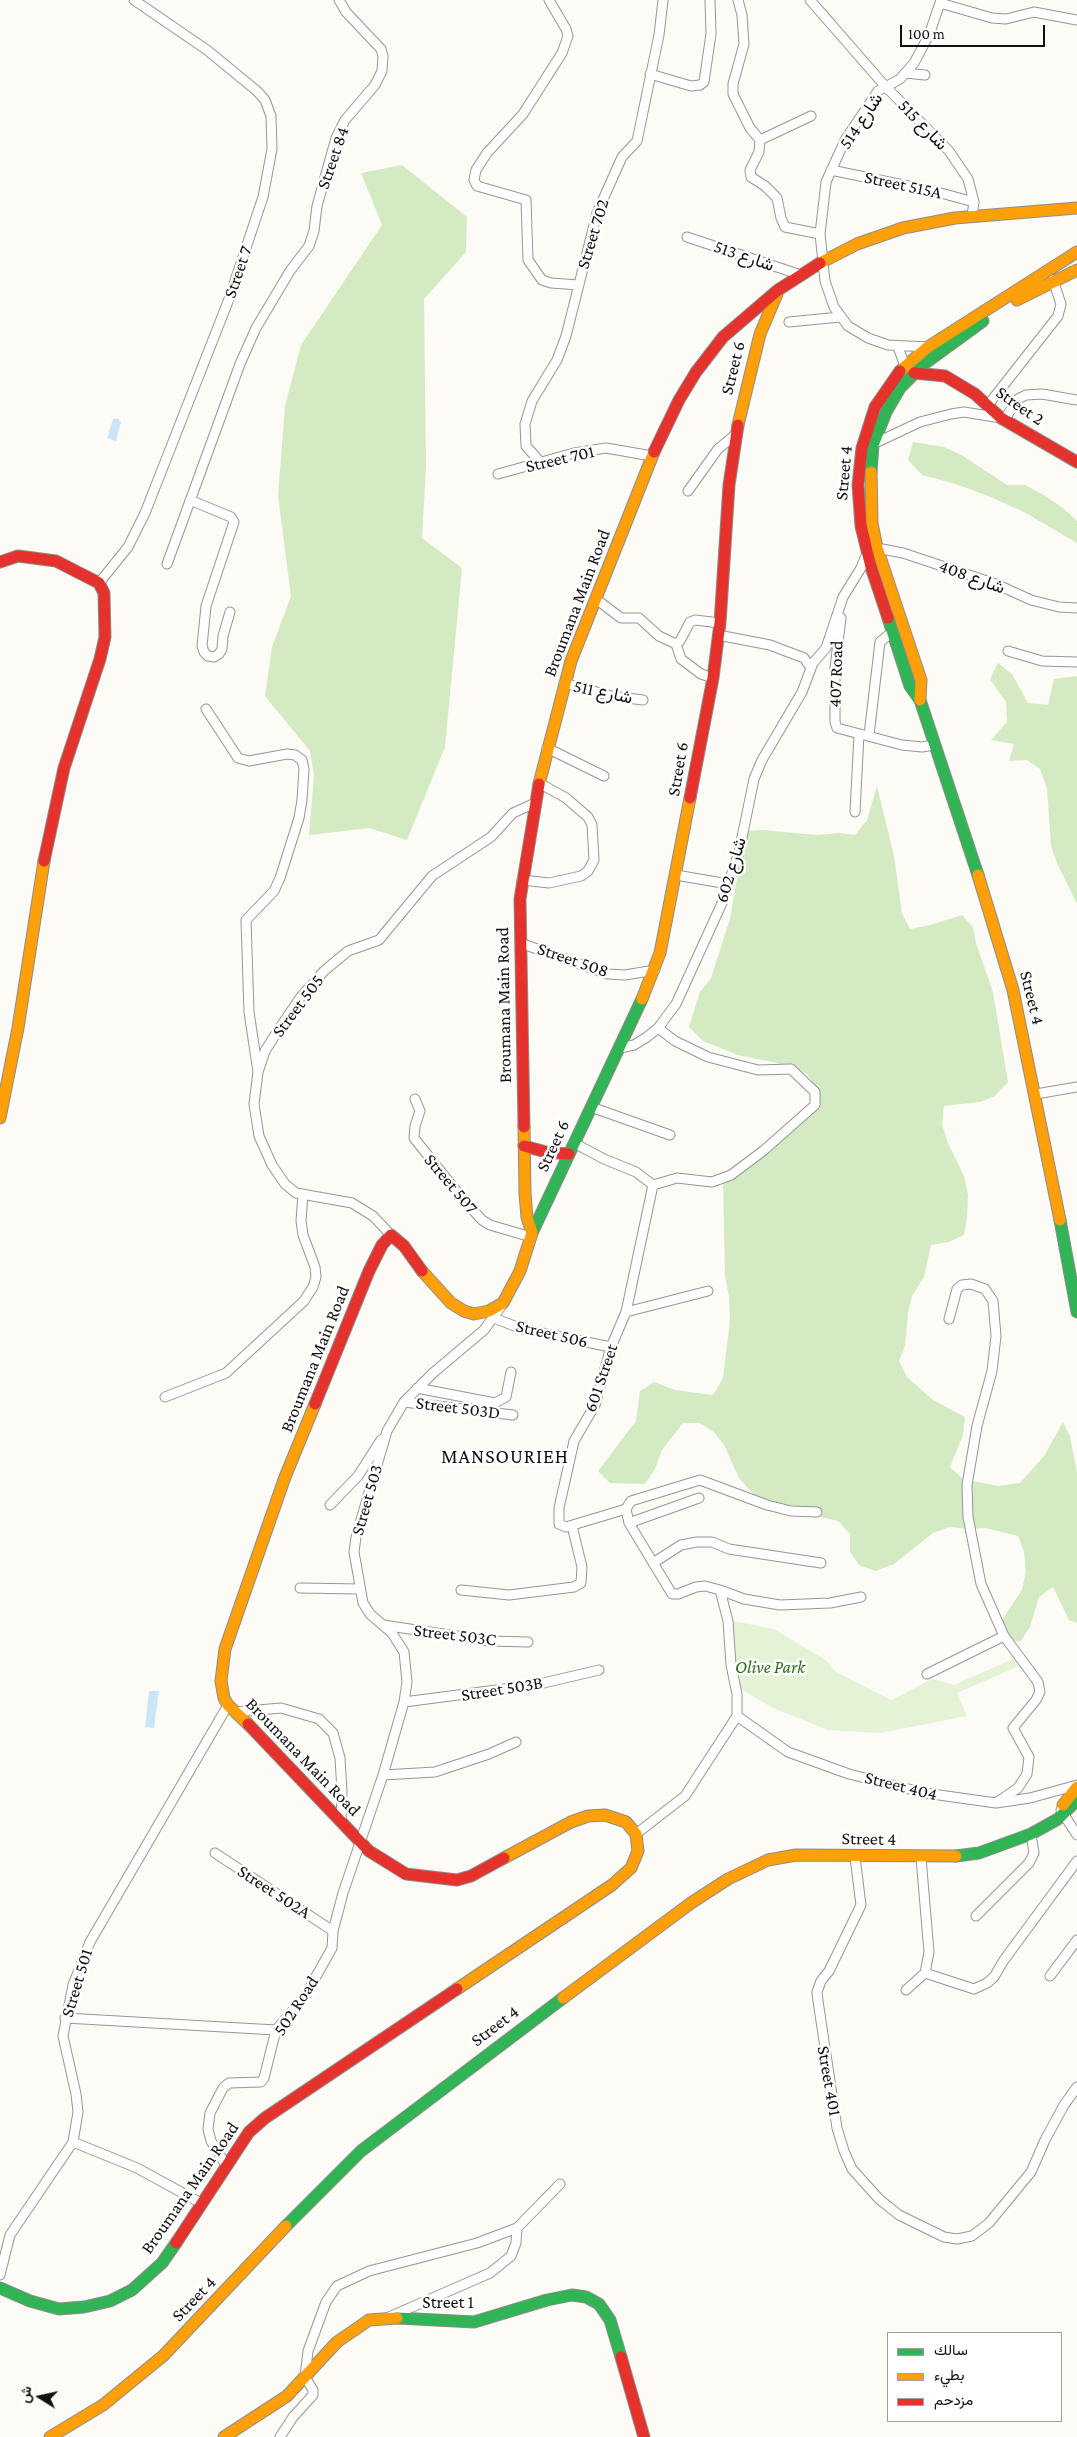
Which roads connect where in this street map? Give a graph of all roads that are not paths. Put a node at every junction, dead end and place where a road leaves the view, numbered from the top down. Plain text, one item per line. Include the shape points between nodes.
1 (134, 0) edge
2 (339, 0) edge
3 (549, 0) edge
4 (663, 0) edge
5 (710, 0) edge
6 (738, 0) edge
7 (810, 0) edge
8 (940, 2) edge
9 (1077, 20) edge
10 (905, 73) junction
11 (650, 74) junction
12 (925, 75) dead end
13 (885, 86) junction
14 (811, 116) dead end
15 (760, 140) junction
16 (831, 170) junction
17 (974, 202) junction
18 (1074, 209) edge
19 (972, 216) junction
20 (820, 234) junction
21 (687, 237) dead end
22 (1077, 252) edge
23 (823, 261) junction
24 (1077, 270) edge
25 (801, 275) junction
26 (1053, 280) junction
27 (578, 285) junction
28 (1028, 287) junction
29 (778, 290) junction
30 (840, 317) junction
31 (744, 320) junction
32 (789, 322) dead end
33 (760, 334) junction
34 (898, 347) junction
35 (931, 351) junction
36 (909, 370) junction
37 (945, 376) junction
38 (1077, 400) edge
39 (988, 405) junction
40 (1003, 419) junction
41 (735, 435) junction
42 (868, 446) junction
43 (652, 456) junction
44 (1077, 462) edge
45 (541, 463) junction
46 (498, 474) dead end
47 (688, 491) dead end
48 (190, 500) junction
49 (872, 550) junction
50 (0, 562) edge
51 (167, 564) dead end
52 (888, 579) junction
53 (852, 583) junction
54 (99, 584) junction
55 (877, 585) junction
56 (596, 598) junction
57 (1077, 608) edge
58 (230, 612) dead end
59 (719, 629) junction
60 (892, 632) junction
61 (676, 644) junction
62 (1008, 651) dead end
63 (1077, 662) edge
64 (811, 668) junction
65 (713, 678) junction
66 (564, 683) junction
67 (643, 700) dead end
68 (920, 700) junction
69 (206, 709) dead end
70 (859, 734) junction
71 (870, 735) junction
72 (934, 745) junction
73 (547, 748) junction
74 (604, 776) dead end
75 (539, 783) junction
76 (536, 803) junction
77 (855, 812) dead end
78 (676, 875) junction
79 (522, 880) junction
80 (728, 884) junction
81 (520, 943) junction
82 (655, 970) junction
83 (658, 1028) junction
84 (620, 1048) junction
85 (258, 1072) junction
86 (1077, 1087) edge
87 (1036, 1094) junction
88 (415, 1099) dead end
89 (592, 1107) junction
90 (0, 1118) edge
91 (670, 1135) dead end
92 (574, 1142) junction
93 (524, 1146) junction
94 (569, 1154) junction
95 (653, 1185) junction
96 (303, 1194) junction
97 (525, 1194) junction
98 (550, 1195) junction
99 (391, 1234) junction
100 (531, 1235) junction
101 (708, 1291) dead end
102 (503, 1303) junction
103 (626, 1312) junction
104 (1077, 1312) edge
105 (494, 1318) junction
106 (949, 1319) dead end
107 (611, 1347) junction
108 (511, 1372) dead end
109 (417, 1388) junction
110 (165, 1397) dead end
111 (404, 1402) junction
112 (513, 1415) dead end
113 (387, 1431) junction
114 (699, 1498) dead end
115 (330, 1504) dead end
116 (626, 1509) junction
117 (817, 1512) dead end
118 (629, 1523) junction
119 (572, 1526) junction
120 (653, 1563) junction
121 (821, 1563) dead end
122 (300, 1588) dead end
123 (359, 1589) junction
124 (461, 1590) dead end
125 (720, 1590) junction
126 (862, 1597) dead end
127 (382, 1625) junction
128 (1004, 1636) junction
129 (528, 1642) dead end
130 (598, 1670) dead end
131 (927, 1674) dead end
132 (404, 1702) junction
133 (232, 1709) junction
134 (737, 1716) junction
135 (516, 1742) dead end
136 (383, 1775) junction
137 (1077, 1786) edge
138 (1077, 1800) edge
139 (996, 1803) junction
140 (1062, 1811) junction
141 (341, 1822) junction
142 (636, 1834) junction
143 (1031, 1834) junction
144 (1077, 1835) edge
145 (360, 1841) junction
146 (215, 1854) dead end
147 (856, 1857) junction
148 (921, 1858) junction
149 (1077, 1861) edge
150 (976, 1916) dead end
151 (333, 1932) junction
152 (1077, 1940) edge
153 (926, 1973) junction
154 (1050, 1976) dead end
155 (906, 1990) dead end
156 (65, 2018) junction
157 (276, 2030) junction
158 (1077, 2087) edge
159 (73, 2142) junction
160 (226, 2165) junction
161 (560, 2184) dead end
162 (201, 2202) junction
163 (517, 2228) junction
164 (0, 2275) edge
165 (0, 2288) edge
166 (387, 2318) junction
167 (306, 2377) junction
168 (50, 2437) edge
169 (224, 2437) edge
170 (280, 2437) edge
171 (644, 2437) edge

1 - 54 street, Street 7 via 207,50 258,91 270,116 272,149 263,197 229,299 145,513 128,547
2 - 48 street, Street 84 via 381,49 383,65 375,85 345,120 336,138 309,246 256,328
3 - 27 street via 568,36 562,53 523,114 487,153 476,170 474,180 477,186 526,200 528,260 542,280
4 - 11 street, Street 702
5 - 11 street via 711,34 704,82 690,86
6 - 15 street via 744,44 733,94
7 - 13 street, شارع 515
8 - 9 street via 992,18 1006,19 1034,12
8 - 10 street, شارع 514 via 920,53
10 - 12 street
10 - 13 street, شارع 514 via 900,80
11 - 27 street, Street 702 via 637,141 622,157 597,213
13 - 16 street, شارع 514 via 845,140
13 - 17 street, شارع 515 via 949,151 966,175
14 - 15 street
15 - 20 street via 759,152 750,170 751,177 777,198 785,227
16 - 17 street, Street 515A
16 - 20 street, شارع 514 via 826,182
17 - 19 street, شارع 515
18 - 19 street, Broumana Main Road
19 - 23 street, Broumana Main Road via 903,228 857,244
20 - 23 street, شارع 514
21 - 25 street, شارع 513
22 - 28 street
23 - 25 street, Broumana Main Road
23 - 30 street, شارع 514 via 830,296
24 - 26 street
25 - 29 street, Broumana Main Road
26 - 28 street
26 - 39 street via 1061,304 1058,316
27 - 45 street, Street 702 via 560,351 532,401 525,424 526,446
28 - 35 street, Street 4
29 - 31 street, Broumana Main Road
29 - 33 street, Street 6
30 - 32 street
30 - 34 street via 868,338
31 - 33 street via 751,322
31 - 43 street, Broumana Main Road via 723,337 696,372 669,418
33 - 41 street, Street 6
34 - 35 street
34 - 36 street
35 - 36 street, Street 4
35 - 37 street
36 - 37 street, Street 2
36 - 42 street, Street 4
37 - 39 street, Street 2
38 - 40 street via 1042,394 1026,396 1018,400
39 - 40 street, Street 2
40 - 42 street via 964,412 951,414 920,422
40 - 44 street, Street 2
41 - 47 street via 718,449
41 - 59 street, Street 6 via 728,485
42 - 49 street, Street 4
43 - 45 street, Street 701 via 606,448
43 - 56 street, Broumana Main Road
45 - 46 street, Street 701
48 - 51 street, Street 84
48 - 58 street via 231,517 234,522 206,606 202,646 208,656 219,654 222,649
49 - 52 street, Street 4
49 - 53 street
49 - 55 street, Street 4
49 - 57 street, شارع 408 via 903,553 974,576 1031,600
50 - 54 street via 18,556 40,558 73,568
52 - 55 street
52 - 68 street, Street 4 via 921,680
53 - 64 street, شارع 602 via 843,597 826,648
53 - 70 street, 407 Road via 838,629 834,713 837,728
54 - 90 street via 106,604 105,637 97,674 64,768 50,827
55 - 60 street, Street 4
56 - 61 street via 621,618 639,618 659,636
56 - 66 street, Broumana Main Road
59 - 61 street via 695,620 690,622
59 - 64 street via 804,658
59 - 65 street, Street 6
60 - 68 street, Street 4 via 910,686
60 - 71 street via 880,642
61 - 65 street via 681,659 701,674
62 - 63 street via 1042,661
64 - 80 street, شارع 602 via 802,692 767,749 754,778 739,852
65 - 78 street, Street 6
66 - 67 street, شارع 511 via 611,696
66 - 73 street, Broumana Main Road
68 - 72 street, Street 4
69 - 85 street via 238,758 250,761 295,754 302,760 304,768 299,818 280,878 274,891 246,920 249,1012
70 - 71 street, 407 Road
70 - 77 street
71 - 72 street, 407 Road via 912,746
72 - 87 street, Street 4 via 1013,990
73 - 74 street
73 - 75 street, Broumana Main Road
75 - 76 street, Broumana Main Road
75 - 79 street via 566,798 588,817 592,825 594,860 581,876 549,883
76 - 79 street, Broumana Main Road
76 - 85 street, Street 505 via 517,811 484,842 432,876 380,940 348,951 329,966 300,998 276,1032
78 - 80 street
78 - 82 street, Street 6
79 - 81 street, Broumana Main Road
80 - 83 street, شارع 602 via 676,1004
81 - 82 street, Street 508 via 608,974
81 - 93 street, Broumana Main Road
82 - 84 street, Street 6
83 - 84 street, شارع 602 via 634,1045
83 - 95 street via 708,1057 758,1070 791,1069 815,1092 815,1105 731,1175 712,1182 677,1178
84 - 89 street, Street 6
85 - 96 street, Street 505 via 255,1112 265,1151 285,1184 296,1193
86 - 87 street
87 - 104 street, Street 4
88 - 100 street, Street 507 via 420,1111 414,1126 414,1138 462,1198 490,1226
89 - 91 street
89 - 92 street, Street 6
92 - 94 street, Street 6
92 - 95 street via 636,1172
93 - 94 street
93 - 97 street, Broumana Main Road
94 - 98 street, Street 6
95 - 103 street, 601 Street
96 - 99 street, Street 505 via 352,1203 373,1216
96 - 110 street via 301,1221 316,1277 304,1301 226,1373
97 - 98 street
97 - 100 street, Broumana Main Road
98 - 100 street, Street 6
99 - 102 street via 451,1303 464,1311 481,1314
99 - 133 street, Broumana Main Road via 378,1250 289,1468 228,1640 221,1681 224,1698
100 - 102 street via 520,1271
101 - 103 street
102 - 105 street, Street 503
103 - 107 street, 601 Street
105 - 107 street, Street 506 via 522,1329
105 - 109 street, Street 503
106 - 128 street via 957,1290 962,1285 971,1284 985,1289 993,1300 996,1336 992,1371 977,1426 967,1485 968,1516 981,1584
107 - 119 street, 601 Street via 598,1399 576,1435 571,1452 558,1516 561,1527
108 - 109 street via 506,1396 495,1403
109 - 111 street, Street 503
111 - 112 street, Street 503D
111 - 113 street, Street 503
113 - 115 street via 358,1476
113 - 123 street, Street 503 via 356,1537 354,1552
114 - 118 street
116 - 117 street via 631,1501 700,1480 767,1505 791,1511
116 - 118 street
116 - 119 street
118 - 120 street
119 - 124 street via 582,1567 581,1583 508,1595
120 - 121 street via 681,1545 697,1542 712,1542 729,1549
120 - 125 street via 672,1594 704,1586
122 - 123 street
123 - 127 street, Street 503 via 363,1604
125 - 126 street via 744,1599 780,1605 830,1603
125 - 134 street via 728,1620
127 - 129 street, Street 503C via 489,1641
127 - 132 street, Street 503 via 392,1633 404,1652
128 - 131 street
128 - 139 street via 1038,1682 1040,1692 1013,1728 1029,1756 1027,1774 1018,1788
130 - 132 street, Street 503B via 535,1685
132 - 136 street, Street 503
133 - 141 street, Broumana Main Road
133 - 141 street via 281,1708 319,1719 333,1733 340,1758
133 - 156 street, Street 501 via 90,1942 73,1985
134 - 139 street, Street 404 via 788,1752 834,1768 925,1794
134 - 142 street via 685,1796
135 - 136 street via 435,1772
136 - 145 street, Street 503
137 - 139 street, Street 404
137 - 140 street, Street 4
138 - 140 street, Street 4
140 - 143 street, Street 4
140 - 144 street
141 - 145 street, Broumana Main Road
142 - 145 street, Broumana Main Road via 626,1822 606,1815 588,1816 571,1822 489,1868 457,1880 406,1874 369,1851
142 - 160 street, Broumana Main Road via 638,1851 631,1868 612,1885 265,2118 249,2132
143 - 148 street, Street 4 via 979,1853
143 - 150 street via 1034,1852 1029,1863
145 - 151 street, 502 Road
146 - 151 street, Street 502A
147 - 148 street, Street 4
147 - 158 street, Street 401 via 861,1905 818,1992 837,2128 852,2169 879,2199 899,2215 944,2237 972,2236 988,2223 1032,2172 1045,2140
147 - 168 street, Street 4 via 796,1855 768,1860 728,1879 690,1903 361,2151 163,2356 103,2405
148 - 153 street via 929,1952
149 - 153 street via 987,1983 974,1989
151 - 157 street, 502 Road via 332,1948 305,1996
152 - 154 street
153 - 155 street
156 - 157 street
156 - 159 street, Street 501 via 63,2036 78,2112
157 - 160 street, 502 Road via 261,2082 229,2083 210,2113 208,2129 211,2141
159 - 162 street via 137,2168
159 - 164 street, Street 501 via 10,2235
160 - 162 street, Broumana Main Road
161 - 163 street
162 - 165 street, Broumana Main Road via 162,2263 132,2290 110,2301 59,2309
163 - 166 street via 511,2256 490,2273
163 - 167 street via 478,2243 369,2271 337,2286 326,2302 313,2334 305,2362
166 - 167 street, Street 1 via 369,2320 349,2333
166 - 171 street, Street 1 via 474,2322 547,2300 572,2295 586,2297 599,2304 610,2320
167 - 169 street, Street 1 via 287,2396
167 - 170 street via 313,2395

